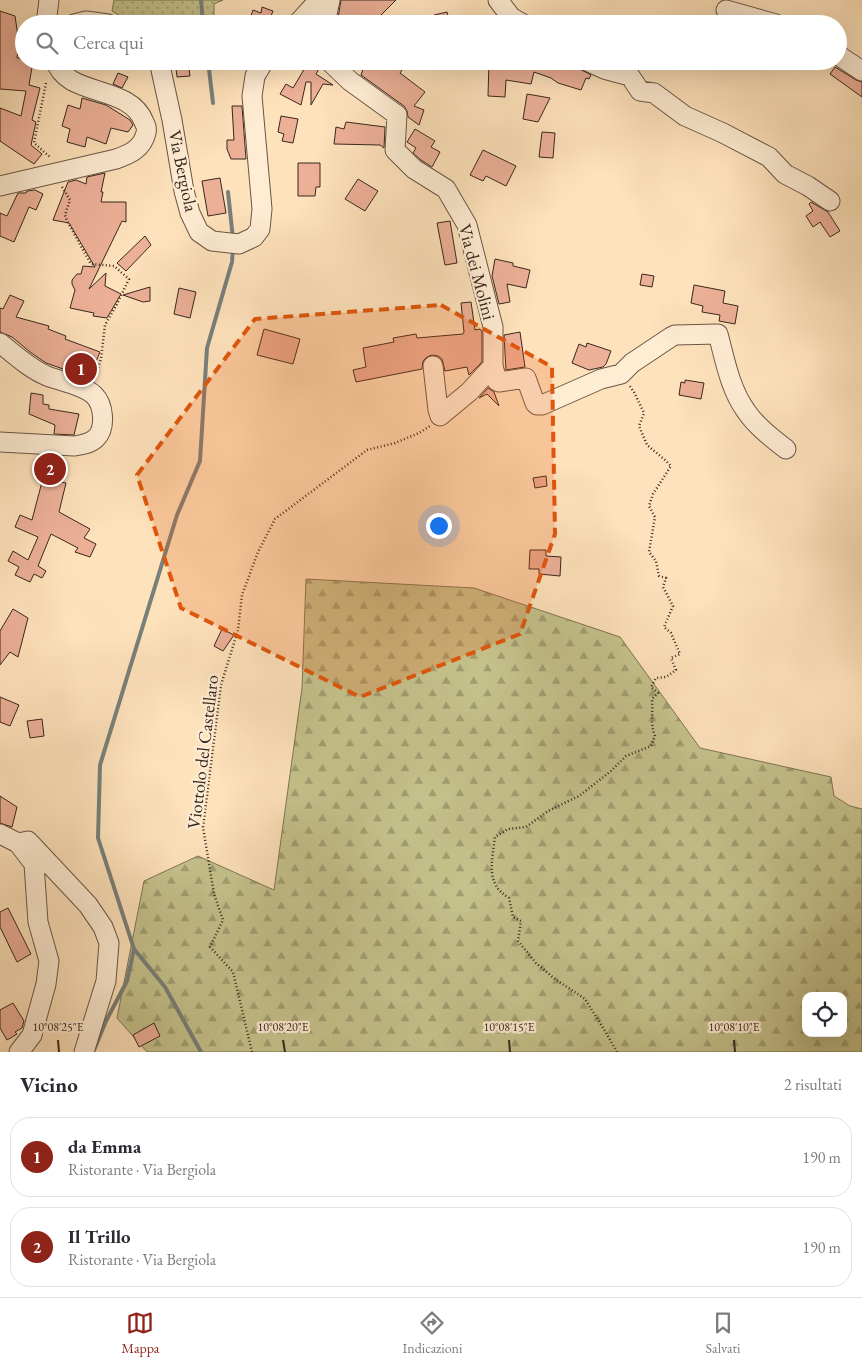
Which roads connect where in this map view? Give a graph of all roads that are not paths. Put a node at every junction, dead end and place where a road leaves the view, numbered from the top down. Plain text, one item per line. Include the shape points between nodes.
1 (49, 0) edge
2 (319, 0) edge
3 (330, 0) edge
4 (498, 0) edge
5 (726, 10) dead end
6 (47, 15) edge
7 (306, 15) edge
8 (327, 15) edge
9 (509, 15) edge
10 (744, 15) edge
11 (847, 61) edge
12 (60, 70) edge
13 (161, 70) edge
14 (259, 70) edge
15 (338, 70) edge
16 (608, 70) edge
17 (862, 71) edge
18 (0, 186) edge
19 (830, 201) dead end
20 (0, 342) edge
21 (433, 366) dead end
22 (493, 366) junction
23 (0, 442) edge
24 (786, 449) dead end
25 (0, 834) edge
26 (18, 843) junction
27 (19, 1052) edge
28 (84, 1052) edge

1 - 6 street
2 - 7 street
3 - 8 street
4 - 9 street
5 - 10 street
11 - 17 street
12 - 18 street, Via Bergiola via 77,83 129,102 142,115 147,129 144,141 132,153 116,159
13 - 14 street, Via Bergiola via 190,213 199,232 212,241 230,243 254,237 260,229 261,189 252,96
15 - 22 street, Via dei Molini via 398,115 397,154 446,189 458,207 472,240 492,327
16 - 19 street via 630,76 640,91 654,93 685,116 769,157 785,174
20 - 23 street via 36,370 90,392 101,406 102,419 98,434 92,441 74,446
21 - 22 street via 440,416
22 - 24 street via 497,381 528,379 535,403 539,406 601,379 621,374 671,336 718,334 732,382 746,411
25 - 26 street
26 - 27 street via 34,864 38,922 49,962 32,1035
26 - 28 street via 28,841 88,905 103,927 109,944 106,981

